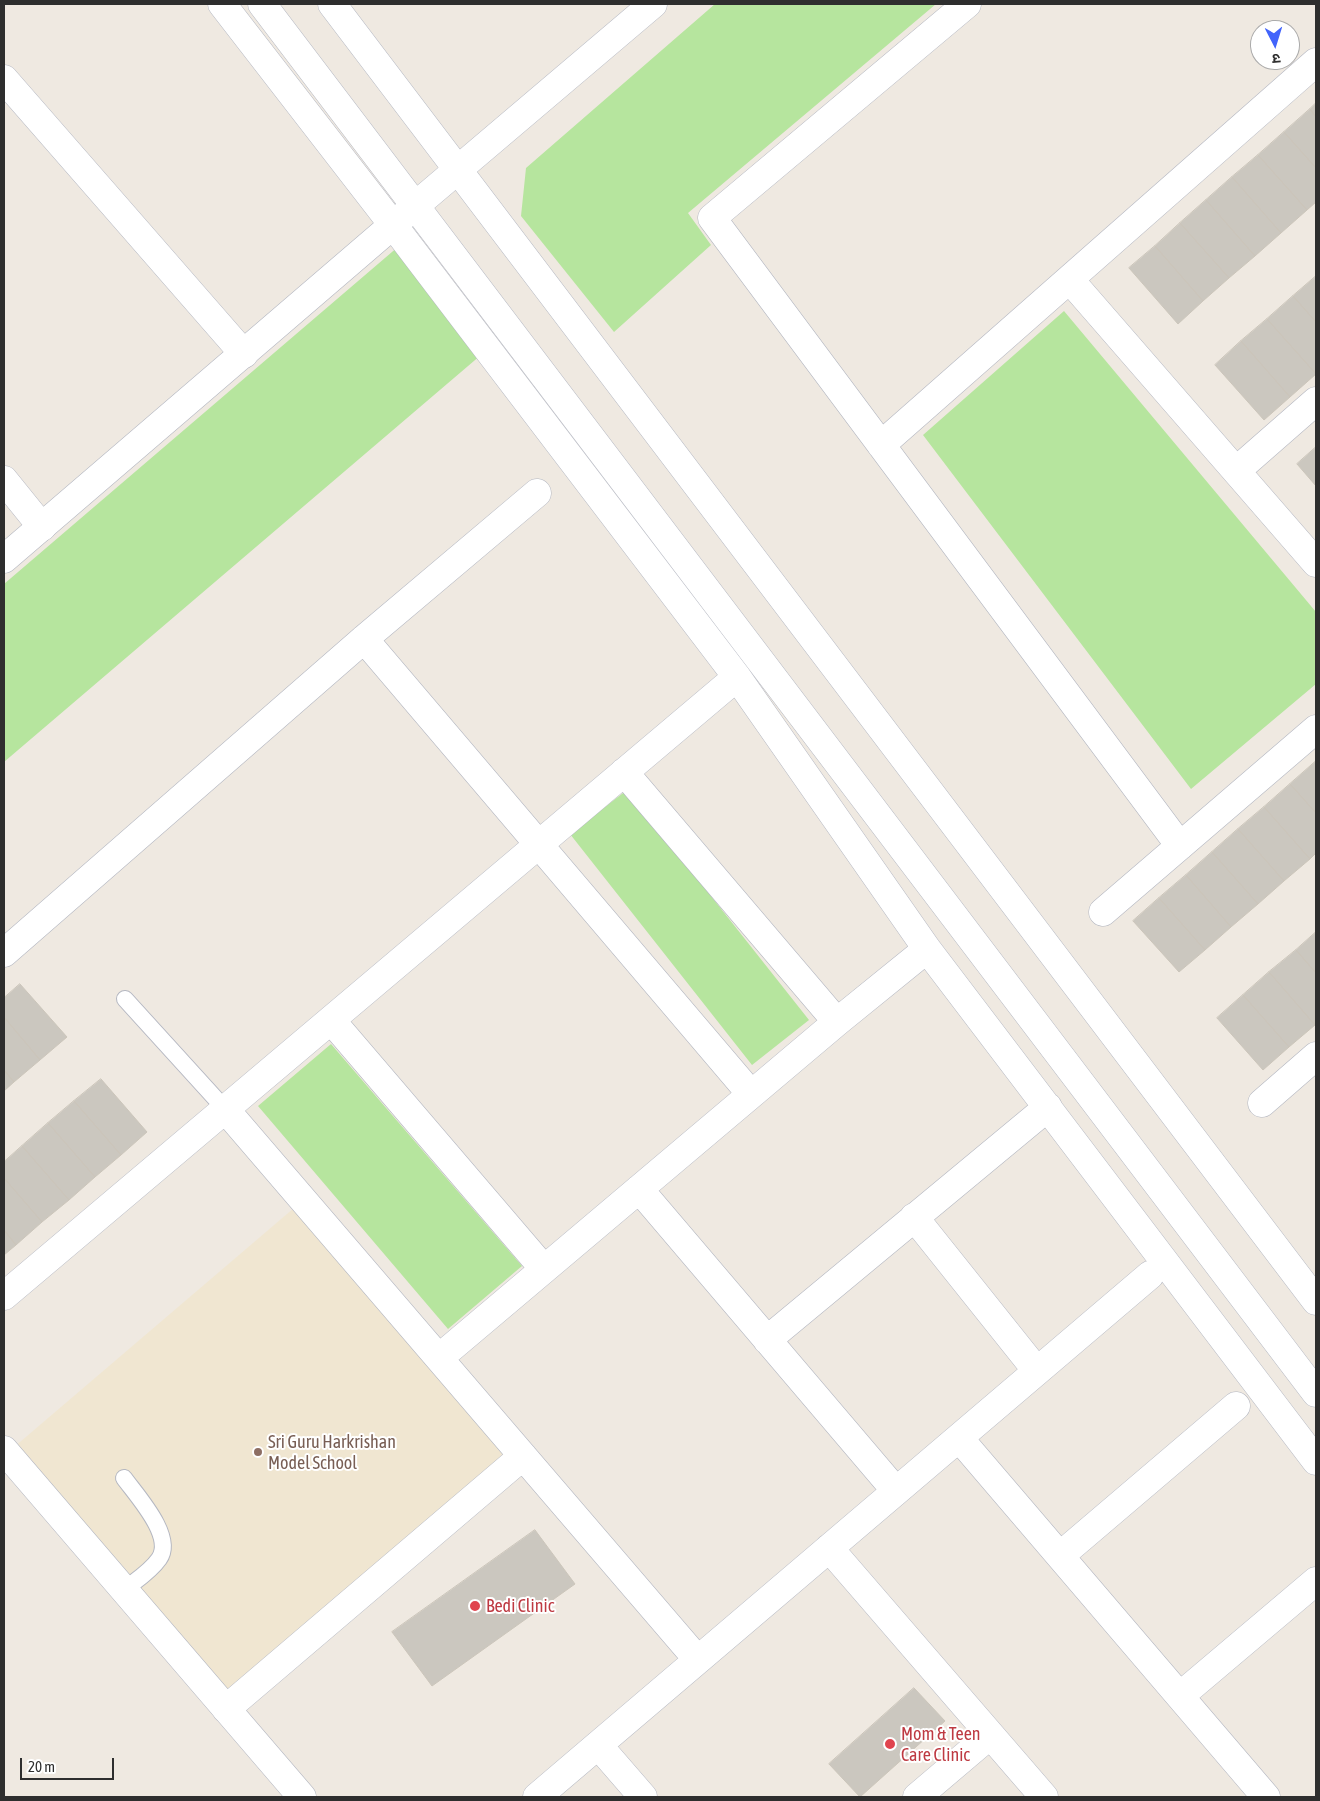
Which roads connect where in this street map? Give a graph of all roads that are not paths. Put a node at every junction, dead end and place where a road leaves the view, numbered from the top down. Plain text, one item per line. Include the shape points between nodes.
1 (222, 4) edge
2 (262, 4) edge
3 (332, 4) edge
4 (653, 4) edge
5 (967, 4) edge
6 (1316, 62) edge
7 (4, 79) edge
8 (458, 169) junction
9 (415, 206) junction
10 (393, 225) junction
11 (1070, 280) junction
12 (244, 354) junction
13 (1316, 401) edge
14 (882, 445) junction
15 (1236, 471) junction
16 (4, 480) edge
17 (537, 493) dead end
18 (42, 527) junction
19 (4, 559) edge
20 (1316, 563) edge
21 (364, 639) junction
22 (737, 678) junction
23 (1316, 729) edge
24 (624, 772) junction
25 (537, 844) junction
26 (1180, 846) junction
27 (1103, 912) dead end
28 (927, 949) junction
29 (4, 953) edge
30 (125, 999) dead end
31 (331, 1020) junction
32 (837, 1022) junction
33 (1316, 1056) edge
34 (751, 1094) junction
35 (1262, 1103) dead end
36 (1048, 1108) junction
37 (224, 1109) junction
38 (639, 1189) junction
39 (914, 1217) junction
40 (544, 1269) junction
41 (1150, 1275) dead end
42 (4, 1296) edge
43 (1316, 1301) edge
44 (767, 1340) junction
45 (439, 1358) junction
46 (1037, 1371) junction
47 (1316, 1393) edge
48 (1236, 1406) dead end
49 (959, 1438) junction
50 (4, 1450) edge
51 (523, 1456) junction
52 (1316, 1461) edge
53 (124, 1478) dead end
54 (896, 1491) junction
55 (829, 1548) junction
56 (1061, 1555) junction
57 (1316, 1581) edge
58 (124, 1590) junction
59 (698, 1660) junction
60 (1180, 1696) junction
61 (226, 1708) junction
62 (990, 1735) junction
63 (598, 1745) junction
64 (302, 1797) edge
65 (536, 1797) edge
66 (643, 1797) edge
67 (917, 1797) edge
68 (1044, 1797) edge
69 (1266, 1797) edge

1 - 10 street
2 - 9 street
3 - 8 street
4 - 8 street
5 - 14 street via 712,218
6 - 11 street
7 - 12 street
8 - 9 street
8 - 43 street
9 - 10 street
9 - 47 street
10 - 12 street
10 - 22 street
11 - 14 street
11 - 15 street
12 - 18 street
13 - 15 street
14 - 26 street
15 - 20 street
16 - 18 street
17 - 21 street
18 - 19 street
21 - 25 street
21 - 29 street
22 - 24 street
22 - 28 street
23 - 26 street
24 - 25 street
24 - 32 street
25 - 31 street
25 - 34 street
26 - 27 street
28 - 32 street
28 - 36 street
30 - 37 lane
31 - 37 street
31 - 40 street
32 - 34 street
33 - 35 street
34 - 38 street
36 - 39 street
36 - 52 street
37 - 42 street
37 - 45 street
38 - 40 street
38 - 44 street
39 - 44 street
39 - 46 street
40 - 45 street
41 - 46 street
44 - 54 street
45 - 51 street
46 - 49 street
48 - 56 street
49 - 54 street
49 - 56 street
50 - 58 street
51 - 59 street
51 - 61 street
53 - 58 lane via 161,1533 163,1547 160,1558
54 - 55 street
55 - 59 street
55 - 62 street
56 - 60 street
57 - 60 street
58 - 61 street
59 - 63 street
60 - 69 street
61 - 64 street
62 - 67 street
62 - 68 street
63 - 65 street
63 - 66 street

